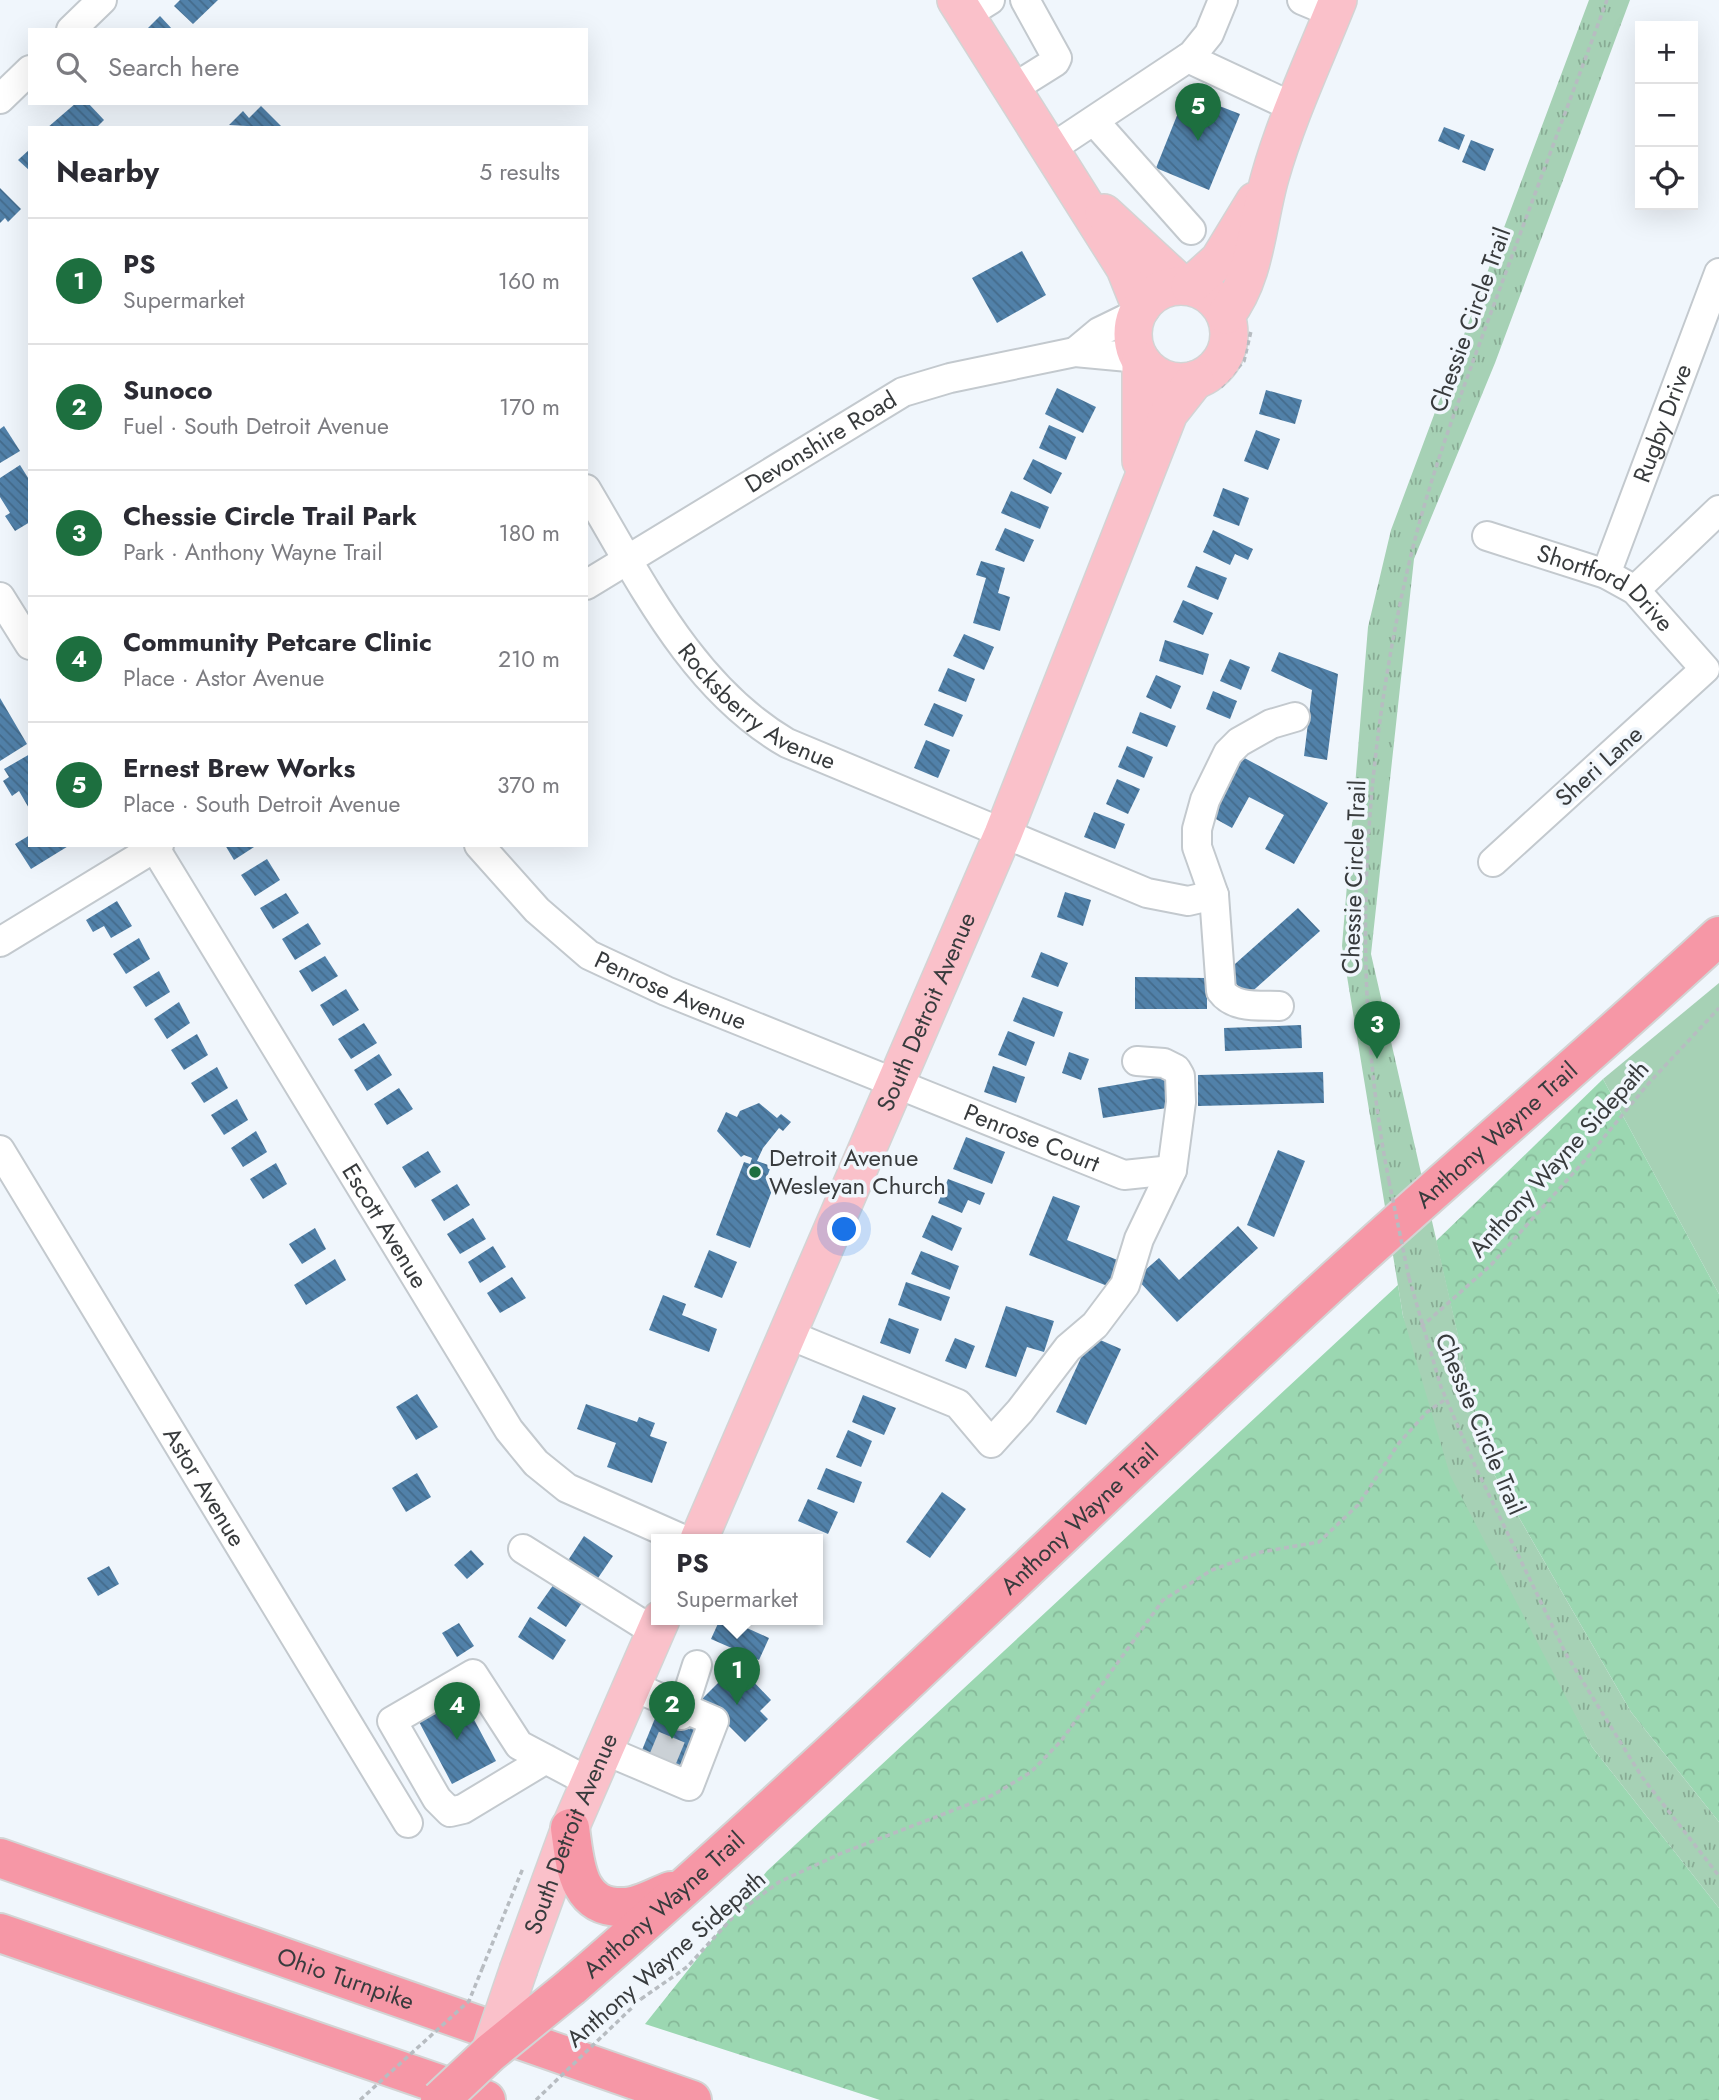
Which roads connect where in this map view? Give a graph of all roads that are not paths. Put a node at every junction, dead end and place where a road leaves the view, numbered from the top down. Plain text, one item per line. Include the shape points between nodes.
1 (102, 0) edge
2 (1025, 0) edge
3 (1223, 0) edge
4 (1325, 4) edge
5 (970, 5) edge
6 (73, 28) edge
7 (1188, 58) junction
8 (28, 72) edge
9 (1012, 89) junction
10 (2, 91) edge
11 (1295, 108) junction
12 (1094, 121) junction
13 (1049, 150) junction
14 (1270, 176) junction
15 (1080, 199) junction
16 (1191, 230) dead end
17 (1719, 272) edge
18 (1186, 285) junction
19 (1138, 311) junction
20 (1239, 321) junction
21 (1075, 352) junction
22 (1140, 359) junction
23 (1207, 385) junction
24 (1140, 482) junction
25 (588, 492) edge
26 (1719, 510) edge
27 (1487, 536) dead end
28 (629, 560) junction
29 (1605, 574) junction
30 (588, 584) edge
31 (1635, 590) junction
32 (0, 597) edge
33 (28, 642) edge
34 (1704, 669) joint
35 (1295, 717) dead end
36 (1003, 834) junction
37 (154, 847) edge
38 (157, 847) edge
39 (481, 847) edge
40 (1493, 862) dead end
41 (1214, 895) junction
42 (1719, 936) edge
43 (0, 942) edge
44 (1279, 1006) dead end
45 (1137, 1062) dead end
46 (895, 1085) junction
47 (0, 1150) edge
48 (1172, 1170) junction
49 (787, 1334) junction
50 (671, 1534) edge
51 (701, 1534) edge
52 (523, 1549) dead end
53 (651, 1622) edge
54 (658, 1626) edge
55 (697, 1665) dead end
56 (632, 1686) junction
57 (675, 1708) junction
58 (546, 1759) junction
59 (596, 1766) junction
60 (408, 1823) dead end
61 (569, 1828) junction
62 (0, 1858) edge
63 (683, 1887) junction
64 (0, 1933) edge
65 (490, 2053) junction
66 (440, 2100) edge
67 (486, 2100) edge
68 (692, 2100) edge

1 - 6 street
2 - 9 street via 1057,58
3 - 7 street via 1209,34
4 - 11 main road
5 - 9 main road, South Detroit Avenue
7 - 11 street
7 - 12 street
8 - 10 street
9 - 13 main road, South Detroit Avenue
11 - 14 main road
12 - 13 street
12 - 16 street
13 - 15 main road, South Detroit Avenue
14 - 18 main road via 1219,260
14 - 20 main road via 1238,300
15 - 18 main road via 1113,219
15 - 19 main road, South Detroit Avenue via 1125,268
17 - 29 street, Rugby Drive
18 - 19 main road via 1158,291
18 - 20 main road via 1211,296
19 - 21 street, Devonshire Road via 1099,332
19 - 22 main road, South Detroit Avenue via 1133,330
20 - 23 main road, South Detroit Avenue via 1230,331 1228,347
21 - 22 street, Devonshire Road
21 - 28 street, Devonshire Road via 950,378 903,393
22 - 23 main road via 1165,379
22 - 24 main road, South Detroit Avenue
23 - 24 main road, South Detroit Avenue via 1169,413
24 - 36 main road, South Detroit Avenue
25 - 28 street, Rocksberry Avenue
26 - 31 street
27 - 29 street, Shortford Drive
28 - 30 street, Devonshire Road
28 - 36 street, Rocksberry Avenue via 694,662 730,703 762,729
29 - 31 street, Shortford Drive
31 - 34 street, Shortford Drive
32 - 33 street
34 - 40 street, Sheri Lane
35 - 41 street via 1238,742 1205,800 1197,847
36 - 41 street, Rocksberry Avenue via 1147,893 1188,901
36 - 46 main road, South Detroit Avenue
37 - 43 street
38 - 50 street, Escott Avenue via 509,1430 536,1463 567,1488
39 - 46 street, Penrose Avenue via 537,910 589,955
41 - 44 street via 1221,991 1245,1005
42 - 63 highway, Anthony Wayne Trail via 1319,1294 969,1626
45 - 48 street via 1164,1063 1180,1076
46 - 48 street, Penrose Court via 1124,1175
46 - 49 main road, South Detroit Avenue
47 - 60 street, Astor Avenue
48 - 49 street via 1139,1239 1125,1285 991,1443 958,1404
49 - 51 main road, South Detroit Avenue
52 - 53 street
54 - 56 main road, South Detroit Avenue
55 - 57 street
56 - 57 street
56 - 59 main road, South Detroit Avenue
57 - 59 street via 714,1721 689,1786 652,1766
58 - 58 street via 519,1745 473,1674 392,1721 437,1800 450,1812 463,1809
58 - 59 street
59 - 61 main road, South Detroit Avenue
61 - 63 highway via 578,1880 595,1900 625,1907
61 - 65 main road, South Detroit Avenue, bridge
62 - 68 highway, Ohio Turnpike
63 - 65 highway, Anthony Wayne Trail, bridge
64 - 67 highway
65 - 66 highway, Anthony Wayne Trail, bridge

